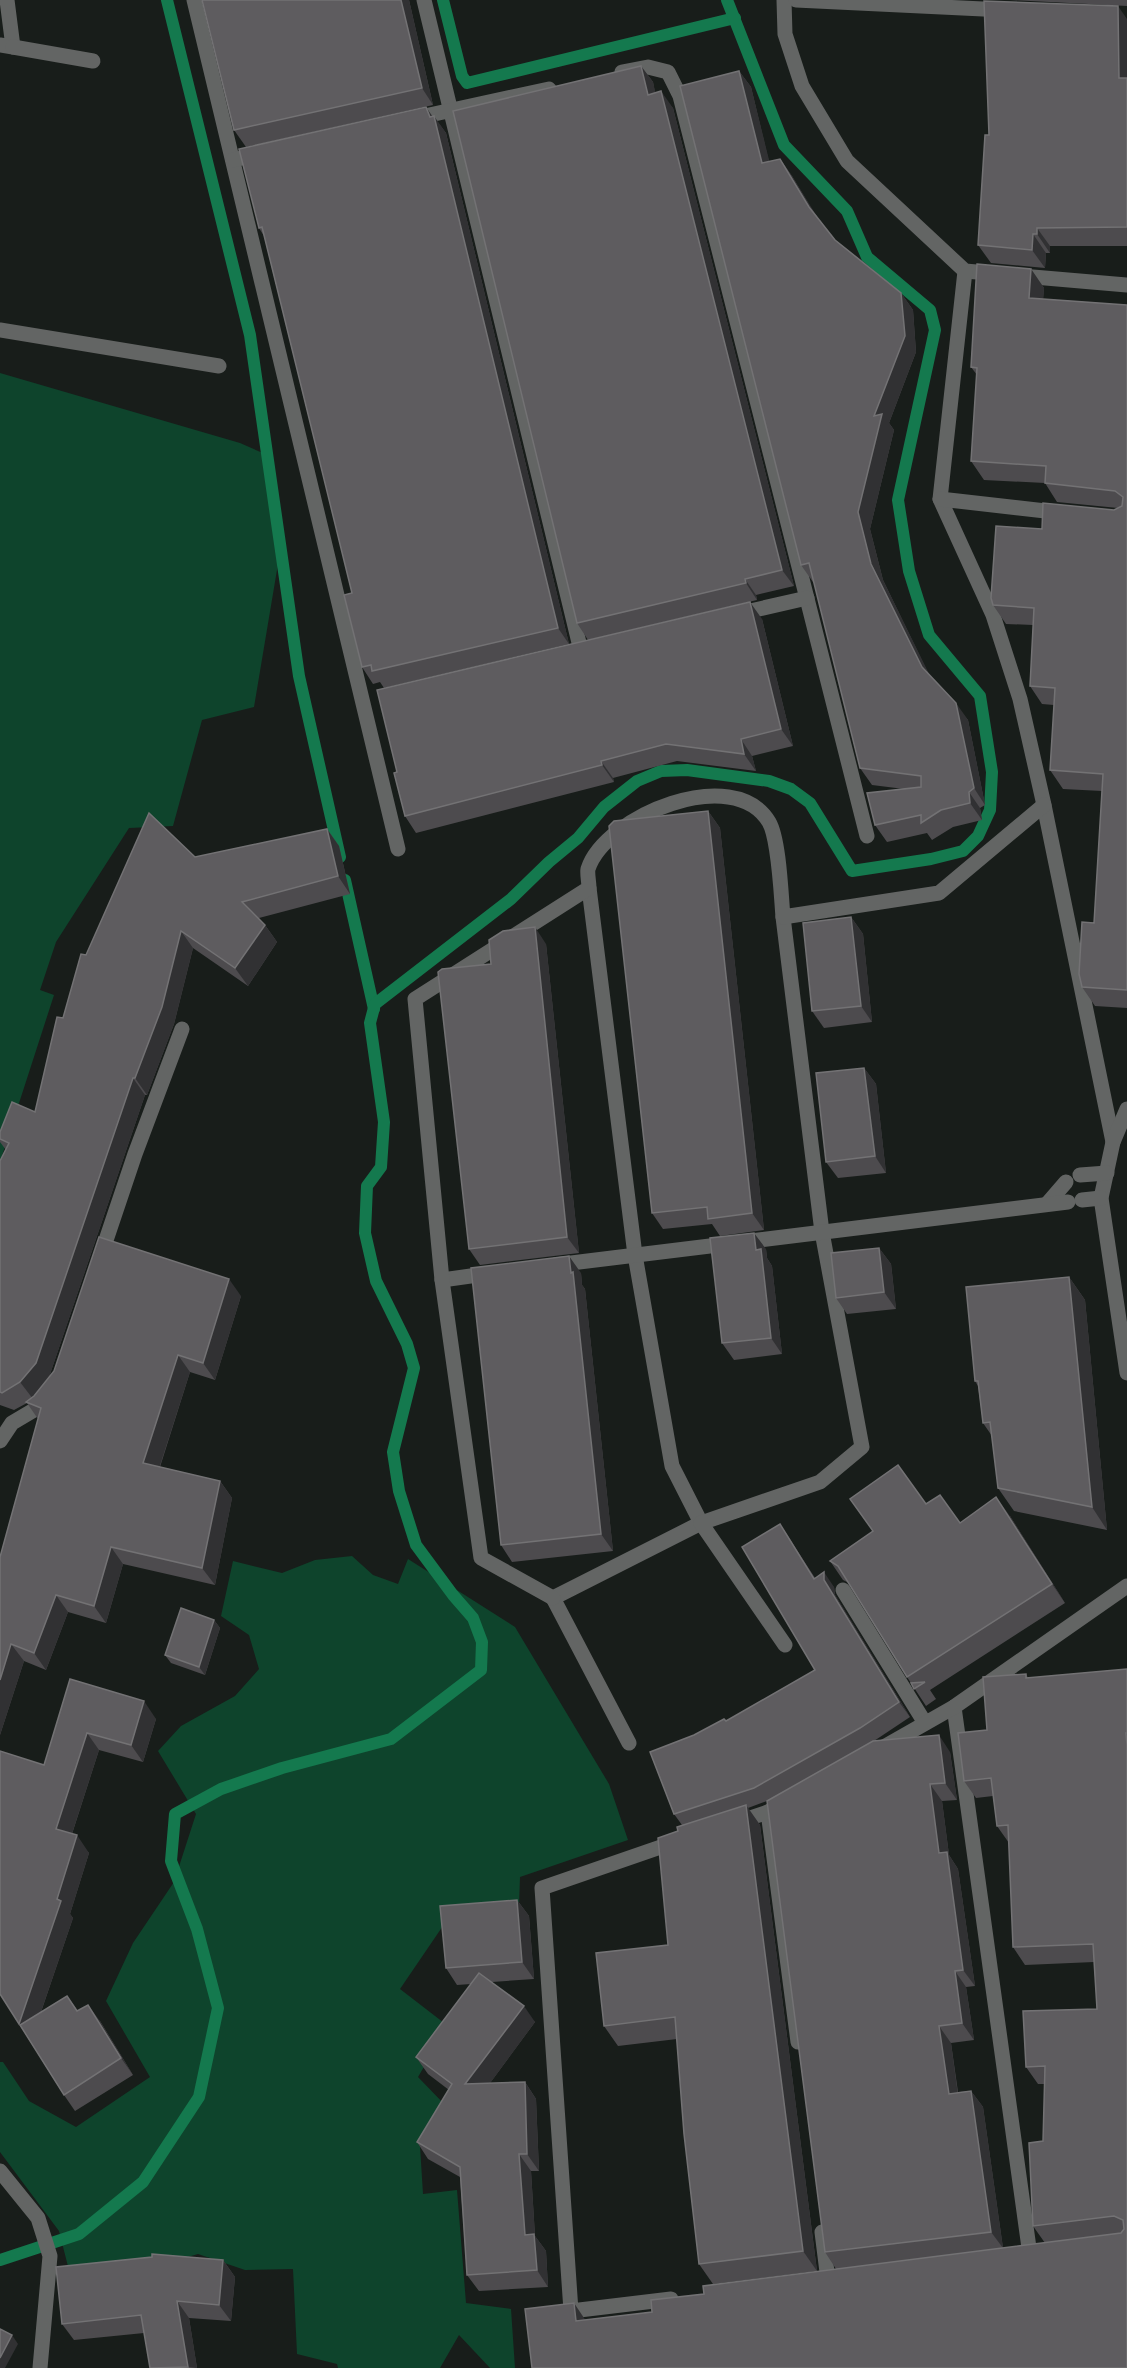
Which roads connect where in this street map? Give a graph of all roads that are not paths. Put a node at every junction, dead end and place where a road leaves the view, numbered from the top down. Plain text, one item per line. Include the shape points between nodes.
1 (7, 0) edge
2 (194, 0) edge
3 (424, 0) edge
4 (784, 0) edge
5 (796, 0) edge
6 (1021, 10) edge
7 (6, 46) edge
8 (93, 61) dead end
9 (613, 74) edge
10 (567, 85) edge
11 (451, 110) junction
12 (394, 123) edge
13 (279, 149) edge
14 (233, 160) junction
15 (965, 271) junction
16 (1127, 285) edge
17 (0, 330) edge
18 (219, 366) dead end
19 (940, 499) junction
20 (1081, 515) edge
21 (807, 598) junction
22 (728, 616) edge
23 (581, 651) edge
24 (1044, 805) junction
25 (867, 836) dead end
26 (398, 849) dead end
27 (589, 888) junction
28 (783, 917) junction
29 (182, 1029) dead end
30 (1127, 1109) edge
31 (1113, 1142) junction
32 (1107, 1173) junction
33 (1080, 1175) dead end
34 (1066, 1182) dead end
35 (1101, 1198) junction
36 (1047, 1204) junction
37 (822, 1232) junction
38 (635, 1255) junction
39 (544, 1267) edge
40 (510, 1271) edge
41 (94, 1275) edge
42 (442, 1280) junction
43 (1127, 1373) edge
44 (57, 1385) edge
45 (0, 1441) edge
46 (701, 1522) junction
47 (1127, 1586) edge
48 (843, 1590) edge
49 (553, 1598) junction
50 (785, 1645) dead end
51 (954, 1707) junction
52 (926, 1723) junction
53 (629, 1743) dead end
54 (867, 1757) edge
55 (798, 1796) edge
56 (768, 1812) junction
57 (723, 1827) edge
58 (688, 1838) edge
59 (800, 2058) edge
60 (0, 2171) edge
61 (821, 2221) edge
62 (1029, 2255) edge
63 (828, 2280) edge
64 (688, 2297) edge
65 (571, 2311) junction
66 (551, 2313) edge
67 (40, 2368) edge

1 - 7 street
2 - 14 street
3 - 11 street
4 - 15 street via 785,34 802,86 847,161
5 - 6 street
7 - 8 street
9 - 21 street via 648,66 668,72 680,96
10 - 11 street
11 - 12 street
11 - 23 street
13 - 14 street
14 - 26 street via 369,702
15 - 16 street
15 - 19 street
17 - 18 street
19 - 20 street
19 - 24 street via 993,615 1020,699
21 - 22 street
21 - 25 street
24 - 28 street via 939,892
24 - 31 street
27 - 28 street via 588,870 602,847 624,828 666,804 700,796 727,797 755,804 769,823
27 - 38 street
27 - 42 street via 415,999
28 - 37 street
29 - 41 street
30 - 31 street
31 - 32 street
32 - 33 street
32 - 35 street
34 - 36 street
35 - 36 street
35 - 43 street
36 - 37 street
37 - 38 street
37 - 46 street via 862,1447 820,1482
38 - 39 street
38 - 46 street via 672,1466
40 - 42 street
42 - 49 street via 481,1558
44 - 45 street via 39,1407 12,1424
46 - 49 street
46 - 50 street
47 - 51 street
48 - 52 street
49 - 53 street
51 - 52 street
51 - 62 street
52 - 54 street
55 - 56 street
56 - 57 street
56 - 59 street
58 - 65 street via 542,1888
60 - 67 street via 38,2218 50,2256
61 - 63 street
64 - 65 street
65 - 66 street

